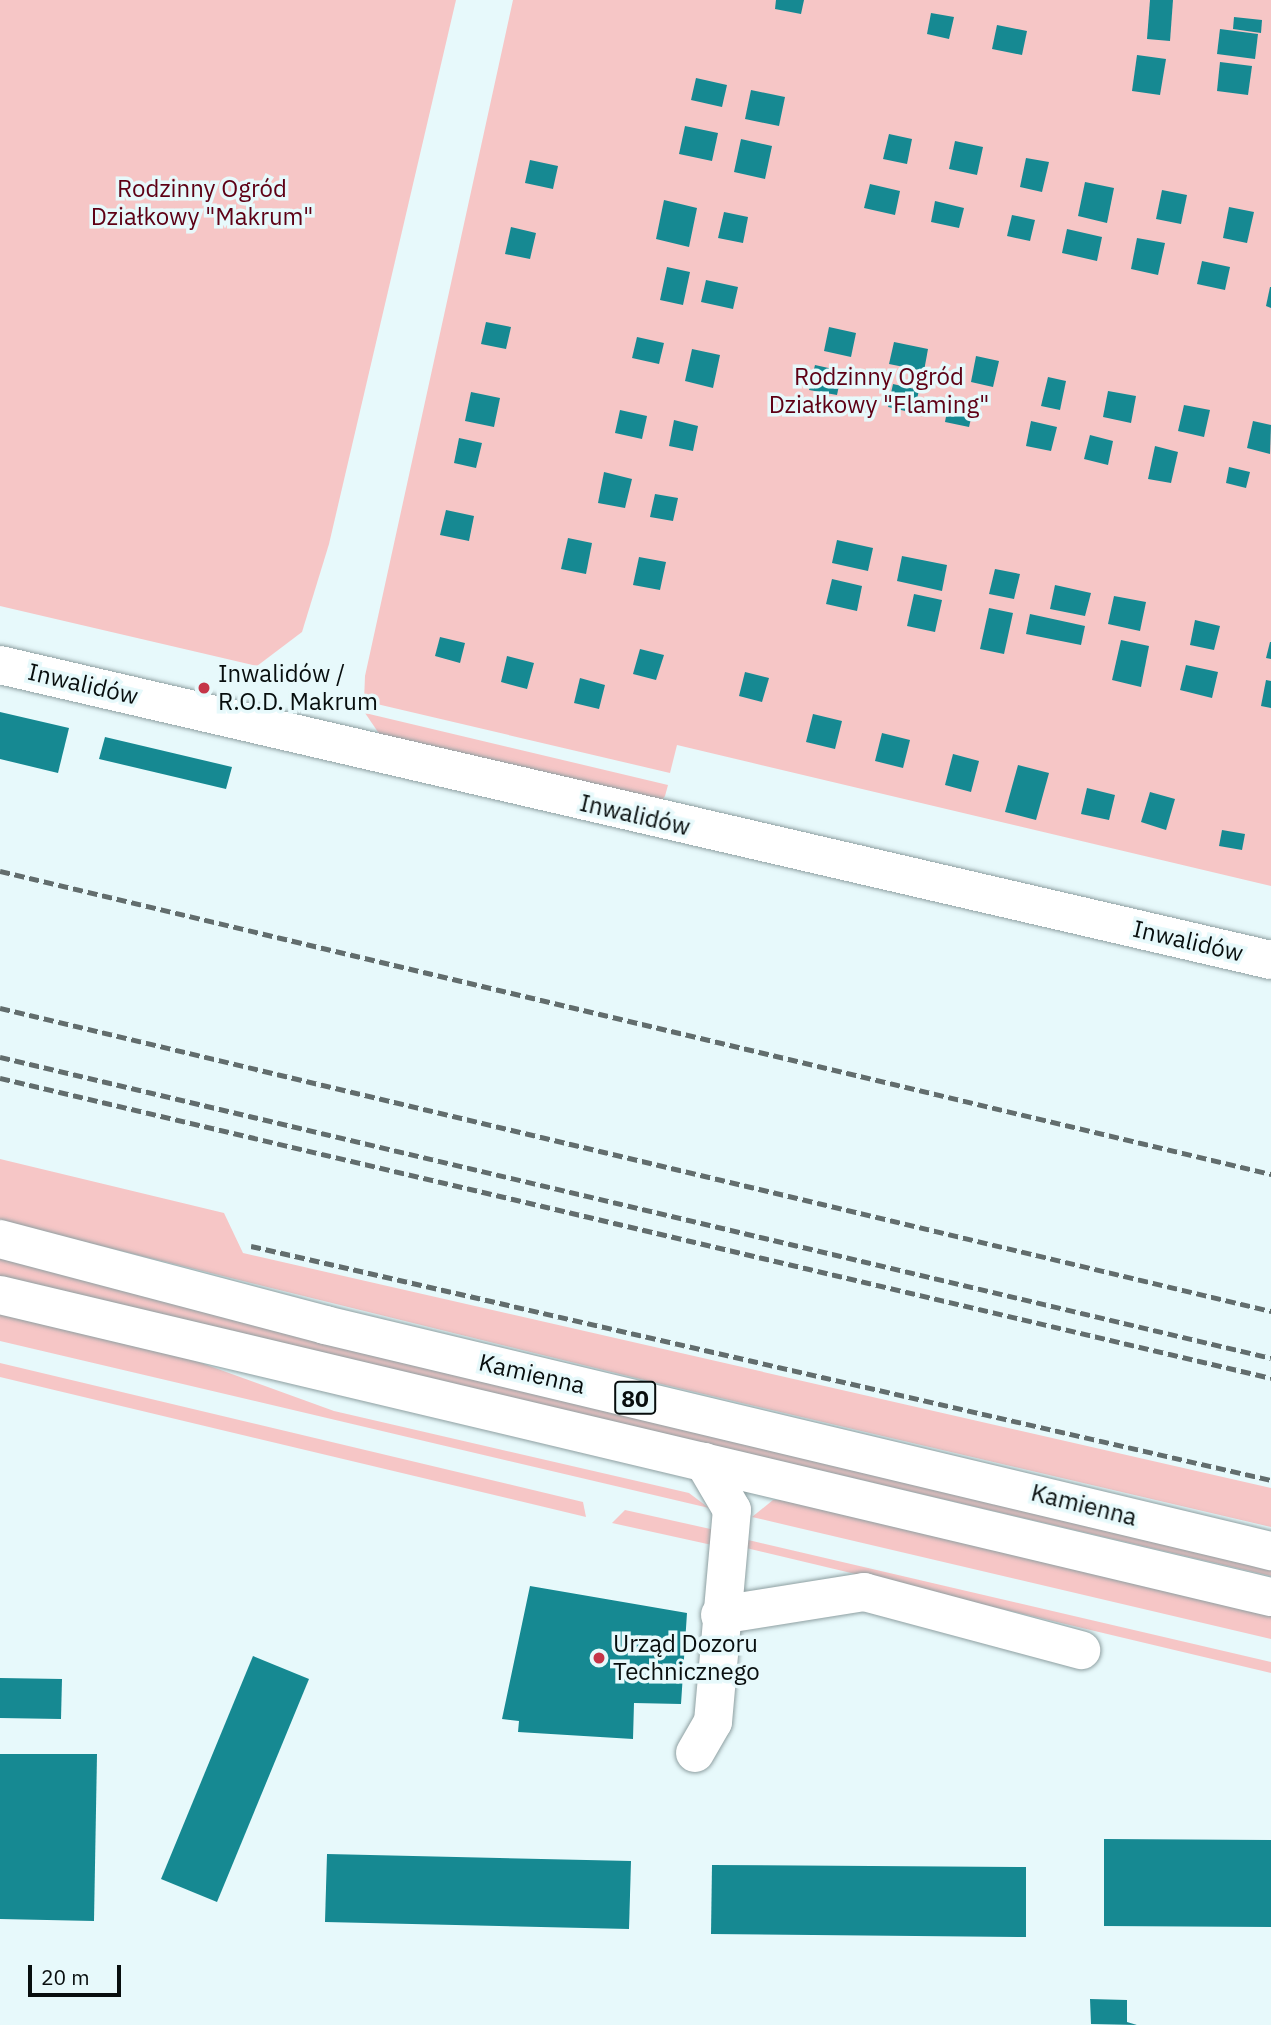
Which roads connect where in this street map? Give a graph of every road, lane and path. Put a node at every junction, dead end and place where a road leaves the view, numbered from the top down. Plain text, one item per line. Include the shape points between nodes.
1 (0, 665) edge
2 (1271, 960) edge
3 (0, 1239) edge
4 (0, 1295) edge
5 (704, 1462) junction
6 (773, 1478) junction
7 (732, 1510) junction
8 (1271, 1551) edge
9 (1271, 1597) edge
10 (720, 1615) junction
11 (1081, 1650) dead end
12 (695, 1753) dead end

1 - 2 main road, Inwalidów
3 - 8 main road, Kamienna / 80 via 325,1325
4 - 5 main road, Kamienna / 80
5 - 6 main road, Kamienna / 80
5 - 7 main road
6 - 7 main road
6 - 9 main road, Kamienna / 80
7 - 10 main road
10 - 11 main road via 864,1592
10 - 12 main road via 713,1722

